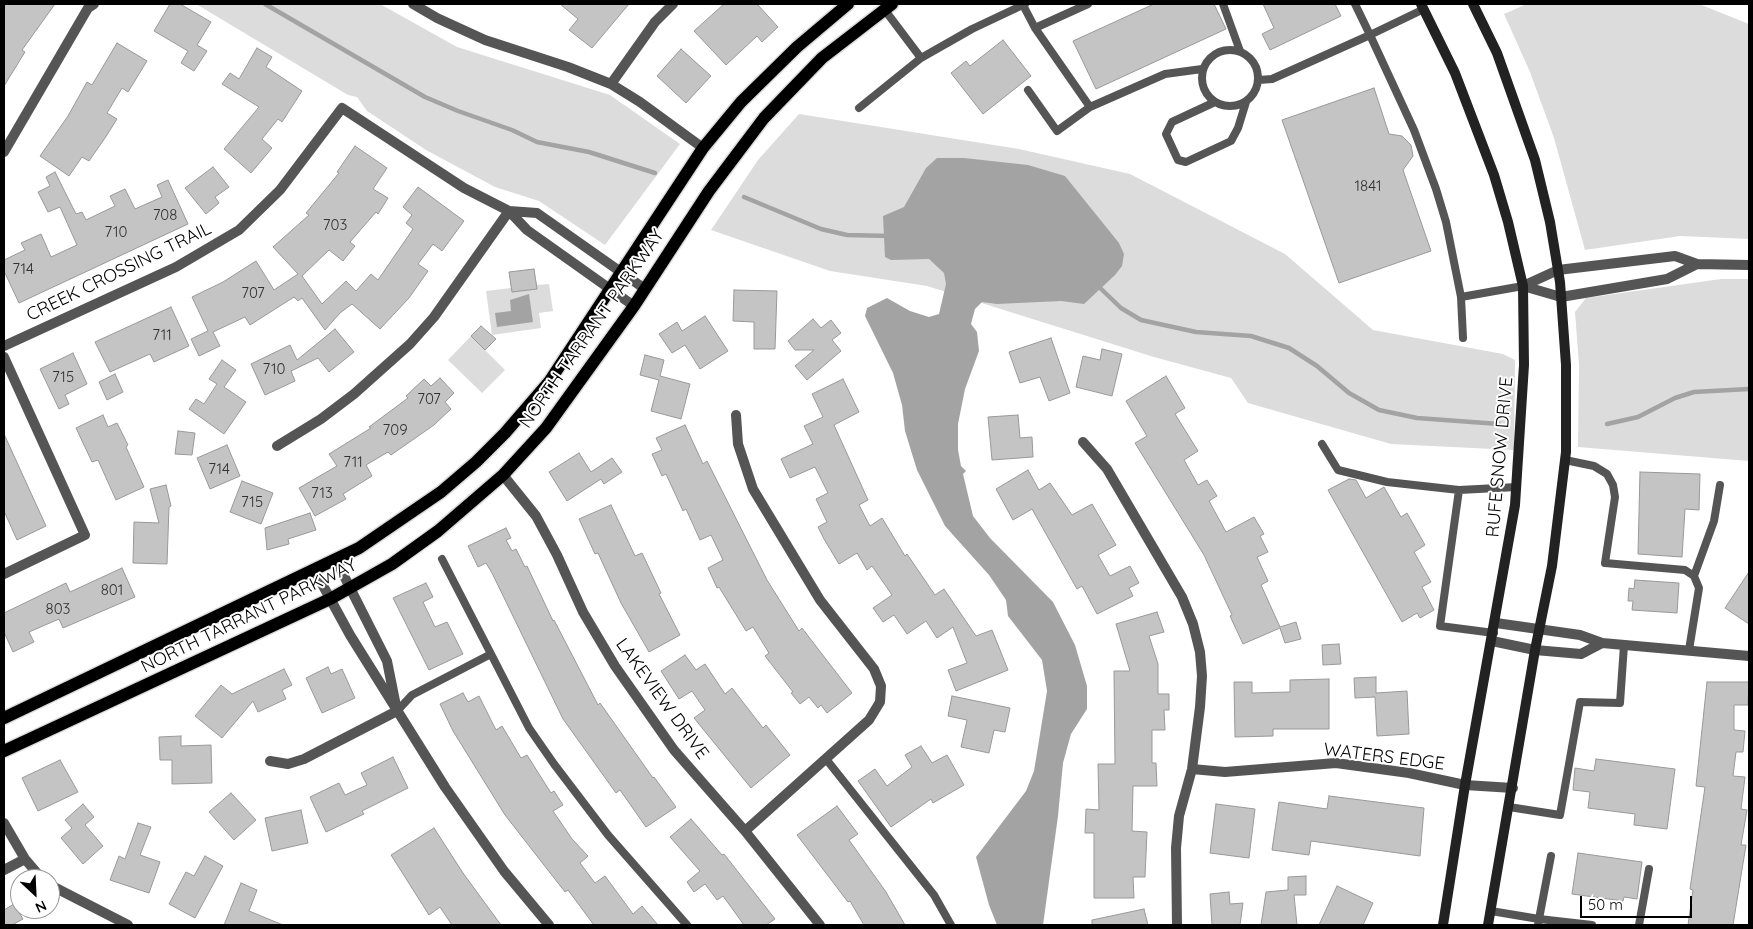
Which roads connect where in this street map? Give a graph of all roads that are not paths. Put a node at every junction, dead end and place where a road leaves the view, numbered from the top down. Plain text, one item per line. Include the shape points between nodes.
1 (94, 4) edge
2 (673, 4) edge
3 (848, 4) edge
4 (1024, 4) edge
5 (1088, 4) edge
6 (1223, 4) edge
7 (1355, 4) edge
8 (1473, 4) edge
9 (419, 5) edge
10 (885, 6) edge
11 (1422, 6) edge
12 (1035, 28) junction
13 (1370, 35) junction
14 (1240, 51) junction
15 (921, 58) junction
16 (1202, 69) junction
17 (1259, 80) junction
18 (611, 84) junction
19 (1028, 90) dead end
20 (1215, 102) junction
21 (1246, 102) junction
22 (1090, 107) junction
23 (859, 108) dead end
24 (703, 148) junction
25 (4, 152) edge
26 (508, 211) junction
27 (1697, 264) junction
28 (1749, 265) edge
29 (1558, 270) junction
30 (622, 272) junction
31 (1522, 286) junction
32 (610, 289) junction
33 (645, 289) junction
34 (1462, 297) junction
35 (1561, 297) junction
36 (634, 306) junction
37 (1463, 338) dead end
38 (4, 346) edge
39 (4, 357) edge
40 (736, 414) dead end
41 (1083, 442) dead end
42 (1322, 444) dead end
43 (277, 446) dead end
44 (1565, 460) junction
45 (503, 475) junction
46 (1720, 485) dead end
47 (1517, 487) junction
48 (1459, 490) junction
49 (442, 559) dead end
50 (336, 560) junction
51 (315, 571) junction
52 (4, 574) edge
53 (1694, 576) junction
54 (351, 588) junction
55 (330, 600) junction
56 (1496, 622) junction
57 (1540, 629) junction
58 (1493, 637) junction
59 (1602, 643) junction
60 (1624, 645) junction
61 (1535, 650) junction
62 (1689, 650) junction
63 (490, 654) junction
64 (1749, 656) edge
65 (397, 711) junction
66 (4, 718) edge
67 (4, 751) edge
68 (826, 759) junction
69 (270, 761) dead end
70 (1192, 769) junction
71 (1465, 785) junction
72 (1513, 788) junction
73 (1509, 807) junction
74 (4, 823) edge
75 (745, 832) junction
76 (1551, 856) dead end
77 (25, 860) junction
78 (33, 869) edge
79 (1649, 869) dead end
80 (4, 870) edge
81 (60, 892) edge
82 (1491, 911) junction
83 (1539, 922) edge
84 (128, 925) edge
85 (549, 925) edge
86 (687, 925) edge
87 (820, 925) edge
88 (951, 925) edge
89 (1177, 925) edge
90 (1443, 925) edge
91 (1488, 925) edge
92 (1592, 925) edge
93 (1639, 925) edge

1 - 25 street via 88,8
2 - 18 street via 655,22
3 - 24 main road, NORTH TARRANT PARKWAY via 797,47 741,102
4 - 12 lane
4 - 15 lane
5 - 12 lane
6 - 14 lane
7 - 13 lane
8 - 29 main road via 1497,53 1535,160
9 - 18 street via 437,18 485,40 568,66
10 - 15 lane
10 - 33 main road, NORTH TARRANT PARKWAY via 822,58 764,118 709,191
11 - 13 lane
11 - 31 main road, RUFE SNOW DRIVE via 1455,73 1494,175
12 - 22 lane
13 - 17 lane via 1272,79
13 - 34 lane via 1414,130 1436,189
14 - 16 lane via 1225,49 1211,56
14 - 17 lane via 1255,62
15 - 23 lane
16 - 20 lane via 1201,82 1206,94
16 - 22 lane via 1165,74
17 - 21 lane via 1255,92
18 - 24 street
19 - 22 lane via 1056,132
20 - 21 lane via 1225,106
20 - 21 lane via 1172,122 1166,134 1178,160 1186,162 1230,141
24 - 30 main road, NORTH TARRANT PARKWAY
26 - 30 street via 537,213
26 - 32 street via 527,230
26 - 38 street, CREEK CROSSING TRAIL via 464,188 342,108 280,190 239,230 176,267
26 - 43 street via 434,317 410,344 354,394
27 - 28 street
27 - 29 street via 1674,256
27 - 35 street via 1667,279
29 - 31 street
29 - 35 main road
30 - 32 main road, NORTH TARRANT PARKWAY
30 - 33 street
31 - 34 lane
31 - 35 street
31 - 47 main road, RUFE SNOW DRIVE via 1524,365
32 - 36 street
32 - 50 main road, NORTH TARRANT PARKWAY via 548,382 476,462 405,519
33 - 36 main road, NORTH TARRANT PARKWAY
34 - 37 lane
35 - 44 main road via 1566,365
36 - 45 main road, NORTH TARRANT PARKWAY via 546,428
39 - 52 street via 85,535
40 - 68 street via 738,444 753,489 820,600 874,669 880,686 877,711
41 - 70 street via 1107,469 1182,597 1192,624 1200,652 1202,676
42 - 48 lane via 1338,470 1387,482
44 - 53 lane via 1594,466 1607,474 1613,485 1615,497 1605,563 1685,570
44 - 57 main road via 1552,566
45 - 54 main road, NORTH TARRANT PARKWAY via 438,531
45 - 75 street, LAKEVIEW DRIVE via 536,516 583,612 615,666 674,750
46 - 53 lane via 1714,521
47 - 48 lane
47 - 56 main road, RUFE SNOW DRIVE
48 - 58 lane via 1440,626
49 - 63 lane
50 - 51 main road, NORTH TARRANT PARKWAY
50 - 54 street
51 - 55 street
51 - 66 main road, NORTH TARRANT PARKWAY
53 - 62 lane via 1699,588
54 - 55 main road, NORTH TARRANT PARKWAY
54 - 65 street via 388,661
55 - 65 street
55 - 67 main road, NORTH TARRANT PARKWAY
56 - 57 street
56 - 58 main road, RUFE SNOW DRIVE
57 - 59 street via 1580,635
57 - 61 main road
58 - 61 street
58 - 71 main road, RUFE SNOW DRIVE
59 - 60 street
59 - 61 street via 1581,654
60 - 62 street
60 - 73 lane via 1620,704 1580,702 1560,815
61 - 72 main road
62 - 64 street
63 - 65 lane via 419,690
63 - 86 lane via 529,728 554,764 608,836
65 - 69 street via 304,759 288,764
65 - 85 street via 474,830
68 - 75 street
68 - 88 lane via 934,896
70 - 71 street, WATERS EDGE via 1226,772 1336,763
70 - 89 street via 1179,816 1175,877
71 - 72 street, WATERS EDGE
71 - 90 main road, RUFE SNOW DRIVE
72 - 73 main road
73 - 82 main road
74 - 77 street
75 - 87 street, LAKEVIEW DRIVE
76 - 83 lane
77 - 78 street
77 - 80 street
79 - 93 lane
81 - 84 street
82 - 83 lane
82 - 91 main road
83 - 92 lane

